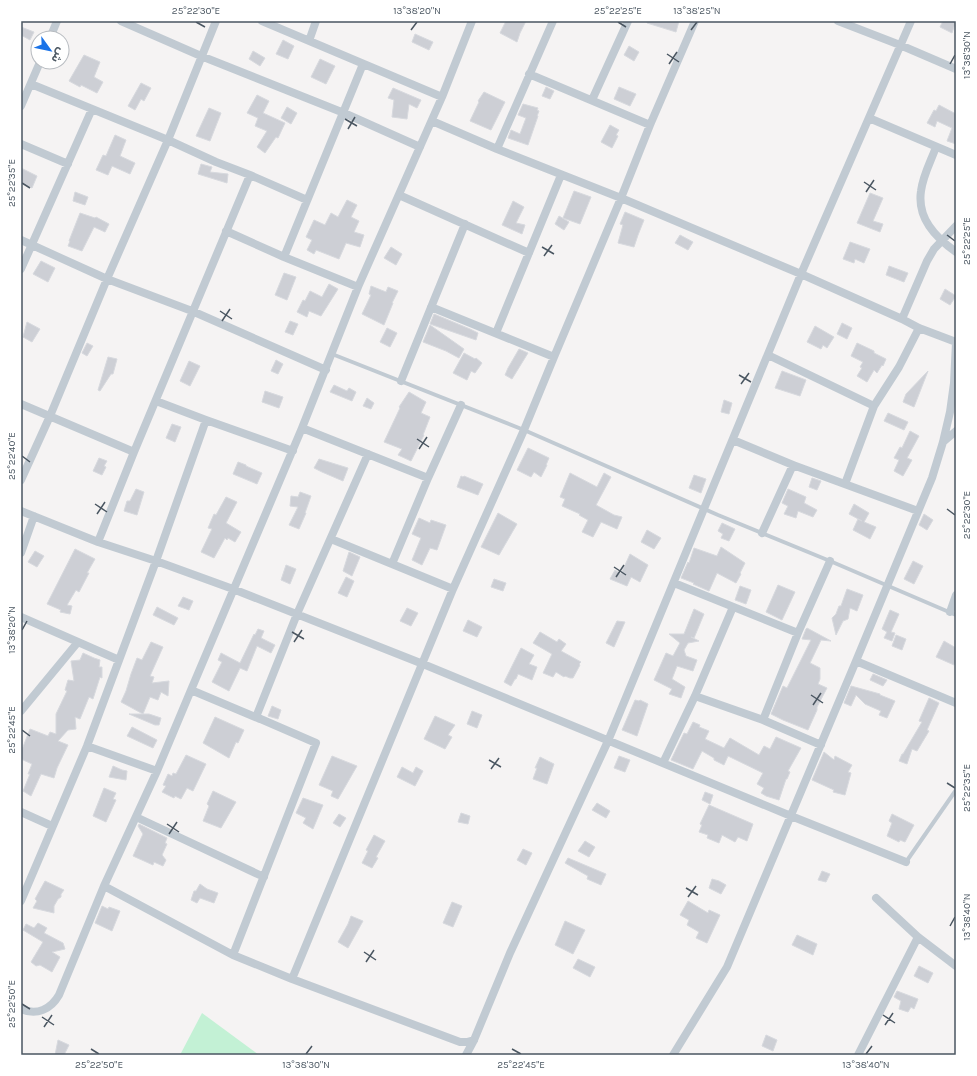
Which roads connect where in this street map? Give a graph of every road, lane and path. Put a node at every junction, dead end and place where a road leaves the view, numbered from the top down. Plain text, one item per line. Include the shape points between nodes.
1 (121, 21) edge
2 (216, 21) edge
3 (262, 21) edge
4 (316, 21) edge
5 (472, 21) edge
6 (554, 21) edge
7 (628, 21) edge
8 (695, 21) edge
9 (838, 21) edge
10 (911, 21) edge
11 (308, 41) junction
12 (900, 45) junction
13 (201, 56) junction
14 (363, 64) junction
15 (956, 69) edge
16 (37, 70) edge
17 (529, 74) junction
18 (31, 84) junction
19 (442, 97) junction
20 (592, 100) junction
21 (21, 106) edge
22 (92, 110) junction
23 (344, 113) junction
24 (869, 118) junction
25 (432, 121) junction
26 (650, 125) junction
27 (168, 140) junction
28 (21, 144) edge
29 (420, 147) junction
30 (936, 147) junction
31 (497, 149) junction
32 (956, 155) edge
33 (68, 164) junction
34 (561, 175) junction
35 (250, 176) junction
36 (399, 195) junction
37 (621, 198) junction
38 (308, 200) junction
39 (465, 224) junction
40 (956, 226) edge
41 (226, 232) junction
42 (21, 240) edge
43 (942, 241) junction
44 (31, 245) junction
45 (956, 252) edge
46 (529, 253) junction
47 (284, 257) junction
48 (21, 269) edge
49 (801, 274) junction
50 (107, 278) junction
51 (358, 288) junction
52 (431, 307) junction
53 (192, 312) junction
54 (902, 319) junction
55 (920, 328) junction
56 (496, 333) junction
57 (956, 342) edge
58 (332, 354) junction
59 (768, 355) junction
60 (554, 357) junction
61 (326, 370) junction
62 (401, 381) junction
63 (156, 401) junction
64 (21, 404) edge
65 (461, 405) junction
66 (874, 406) junction
67 (50, 416) junction
68 (206, 420) junction
69 (302, 428) junction
70 (524, 430) junction
71 (956, 431) edge
72 (733, 440) junction
73 (943, 442) junction
74 (292, 451) junction
75 (134, 452) junction
76 (368, 454) junction
77 (793, 465) junction
78 (428, 478) junction
79 (21, 480) edge
80 (845, 484) junction
81 (705, 509) junction
82 (21, 511) edge
83 (918, 512) junction
84 (34, 516) junction
85 (762, 533) junction
86 (331, 539) junction
87 (98, 542) junction
88 (21, 553) edge
89 (156, 561) junction
90 (830, 561) junction
91 (392, 564) junction
92 (674, 582) junction
93 (887, 586) junction
94 (233, 589) junction
95 (453, 589) junction
96 (956, 595) edge
97 (733, 607) junction
98 (953, 613) edge
99 (298, 614) junction
100 (21, 617) edge
101 (798, 634) junction
102 (78, 642) junction
103 (119, 660) junction
104 (856, 661) junction
105 (423, 664) junction
106 (191, 690) junction
107 (695, 696) junction
108 (956, 703) edge
109 (21, 711) edge
110 (763, 720) junction
111 (608, 741) junction
112 (316, 743) junction
113 (821, 745) junction
114 (87, 746) junction
115 (663, 763) junction
116 (156, 771) junction
117 (956, 790) edge
118 (21, 812) edge
119 (791, 816) junction
120 (136, 817) junction
121 (52, 826) junction
122 (906, 862) joint
123 (264, 877) junction
124 (104, 886) junction
125 (876, 898) dead end
126 (21, 901) edge
127 (918, 937) junction
128 (233, 955) junction
129 (956, 966) edge
130 (292, 979) junction
131 (21, 1010) edge
132 (474, 1040) junction
133 (466, 1055) edge
134 (673, 1055) edge
135 (858, 1055) edge

1 - 13 street
2 - 13 street
3 - 11 street
4 - 11 street
5 - 19 street
6 - 17 street
7 - 20 street
8 - 26 street
9 - 12 street
10 - 12 street
11 - 14 street
12 - 15 street
12 - 24 street
13 - 23 street
13 - 27 street
14 - 19 street
14 - 23 street
16 - 18 street
17 - 20 street
17 - 31 street
18 - 21 street
18 - 22 street
19 - 25 street
20 - 26 street
22 - 27 street
22 - 33 street
23 - 29 street
23 - 38 street
24 - 30 street
24 - 49 street
25 - 29 street
25 - 31 street
26 - 37 street
27 - 35 street
27 - 50 street
28 - 33 street
29 - 36 street
30 - 32 street
30 - 43 street via 925,175 920,203 930,228
31 - 34 street
33 - 44 street
34 - 37 street
34 - 46 street
35 - 38 street
35 - 41 street
36 - 39 street
36 - 51 street
37 - 49 street
37 - 60 street
38 - 47 street
39 - 46 street
39 - 52 street
40 - 43 street
41 - 47 street
41 - 53 street
42 - 44 street
43 - 45 street
43 - 54 street via 927,261
44 - 48 street
44 - 50 street
46 - 56 street
47 - 51 street
49 - 54 street
49 - 59 street
50 - 53 street
50 - 67 street
51 - 58 street
52 - 56 street
52 - 62 street
53 - 61 street
53 - 63 street
54 - 55 street
55 - 57 street
55 - 66 street
56 - 60 street
57 - 73 street via 954,383
58 - 61 street
58 - 62 lane
59 - 66 street
59 - 72 street
60 - 70 street
61 - 69 street
62 - 65 lane
63 - 68 street
63 - 75 street
64 - 67 street
65 - 70 lane
65 - 78 street
66 - 80 street
67 - 75 street
67 - 79 street
68 - 74 street
68 - 89 street
69 - 74 street
69 - 76 street
70 - 81 lane
70 - 95 street
71 - 73 street
72 - 77 street
72 - 81 street
73 - 83 street
74 - 94 street
75 - 87 street
76 - 78 street
76 - 86 street
77 - 80 street
77 - 85 street
78 - 91 street
80 - 83 street
81 - 85 lane
81 - 92 street
82 - 84 street
83 - 93 street
84 - 87 street
84 - 88 street
85 - 90 lane
86 - 91 street
86 - 99 street
87 - 89 street
89 - 94 street
89 - 103 street
90 - 93 lane
90 - 101 street
91 - 95 street
92 - 97 street
92 - 111 street
93 - 98 lane
93 - 104 street
94 - 99 street
94 - 106 street
95 - 105 street
96 - 98 street
97 - 101 street
97 - 107 street
99 - 105 street
99 - 112 street via 256,717
100 - 102 street
101 - 110 street
102 - 103 street
102 - 109 street
103 - 114 street
104 - 108 street
104 - 113 street
105 - 111 street
105 - 130 street
106 - 112 street
106 - 116 street
107 - 110 street
107 - 115 street
110 - 113 street
111 - 115 street
111 - 132 street via 510,953
112 - 123 street
113 - 119 street
114 - 116 street
114 - 121 street
115 - 119 street
116 - 120 street
117 - 122 lane
118 - 121 street
119 - 122 street
119 - 134 street via 727,967
120 - 123 street
120 - 124 street
121 - 126 street
123 - 128 street
124 - 128 street
124 - 131 street via 56,1000 42,1010
125 - 127 street
127 - 129 street
127 - 135 street
128 - 130 street
130 - 132 street via 460,1042
132 - 133 street

